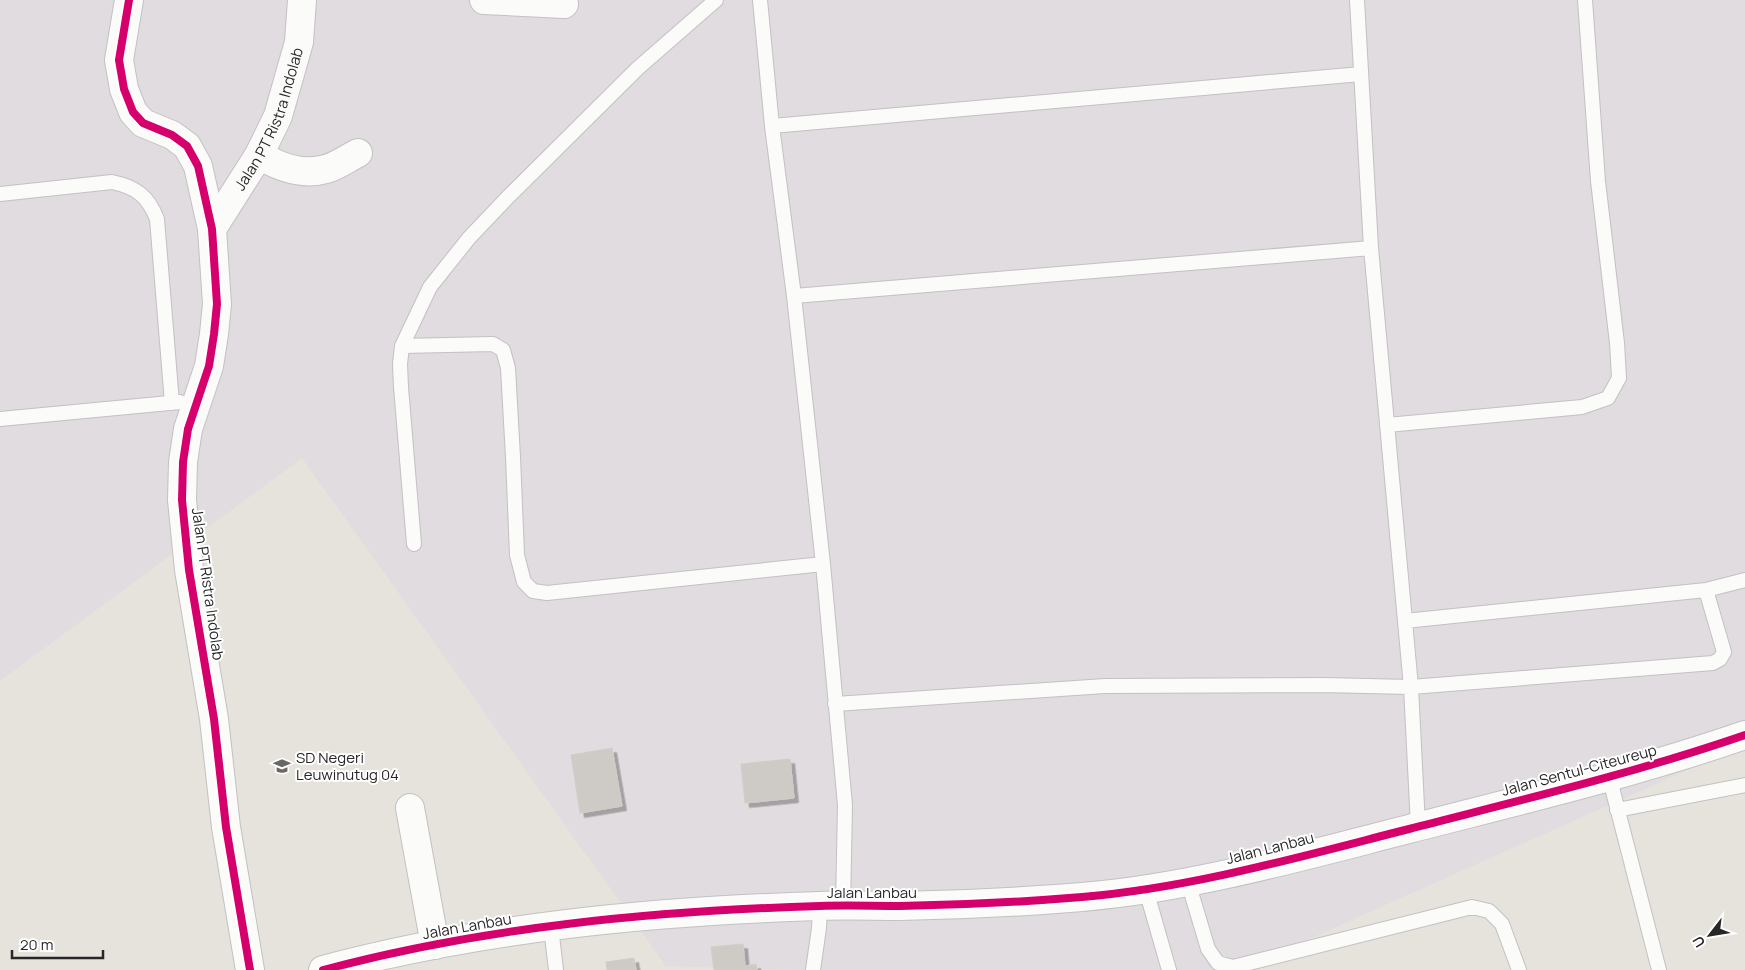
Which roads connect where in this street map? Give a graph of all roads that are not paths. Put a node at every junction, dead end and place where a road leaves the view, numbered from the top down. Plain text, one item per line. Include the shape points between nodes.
1 (129, 0) edge
2 (302, 0) edge
3 (484, 0) edge
4 (716, 0) edge
5 (760, 0) edge
6 (1357, 0) edge
7 (1585, 0) edge
8 (564, 4) dead end
9 (1362, 74) junction
10 (772, 126) junction
11 (358, 153) dead end
12 (259, 155) junction
13 (0, 194) edge
14 (212, 230) junction
15 (1371, 248) junction
16 (794, 296) junction
17 (402, 346) junction
18 (185, 402) junction
19 (0, 419) edge
20 (1387, 425) junction
21 (414, 544) dead end
22 (823, 564) junction
23 (1745, 580) edge
24 (1706, 590) junction
25 (1406, 621) junction
26 (1411, 687) junction
27 (835, 704) junction
28 (1745, 735) edge
29 (1609, 776) junction
30 (1745, 785) edge
31 (410, 808) dead end
32 (1616, 810) junction
33 (1418, 826) junction
34 (1188, 882) junction
35 (1146, 890) junction
36 (832, 906) junction
37 (551, 927) junction
38 (435, 945) junction
39 (250, 970) edge
40 (323, 970) edge
41 (556, 970) edge
42 (813, 970) edge
43 (1169, 970) edge
44 (1519, 970) edge
45 (1660, 970) edge

1 - 14 street, Jalan PT Ristra Indolab via 119,60 124,89 133,112 143,123 172,135 187,146 198,166
2 - 12 street, Jalan PT Ristra Indolab via 299,42 278,116
3 - 8 street
4 - 17 lane via 638,68 469,238 430,287
5 - 10 lane
6 - 9 lane
7 - 20 lane via 1598,181 1619,378 1608,398 1582,407
9 - 10 lane
9 - 15 lane
10 - 16 lane
11 - 12 street via 328,169 308,172 291,170
12 - 14 street, Jalan PT Ristra Indolab
13 - 18 lane via 112,182 126,185 143,195 157,219
14 - 18 street, Jalan PT Ristra Indolab via 217,304 209,366
15 - 16 lane
15 - 20 lane
16 - 22 lane
17 - 21 lane via 401,387
17 - 22 lane via 494,344 503,350 508,368 517,554 524,582 534,591 547,593
18 - 19 lane
18 - 39 street, Jalan PT Ristra Indolab via 188,429 182,500 188,561
20 - 25 lane
22 - 27 lane
23 - 24 lane
24 - 25 lane
24 - 26 lane via 1724,652 1713,663
25 - 26 lane
26 - 27 lane via 1105,686
26 - 33 lane
27 - 36 lane via 845,806 844,870
28 - 29 street, Jalan Sentul-Citeureup via 1685,756
29 - 32 lane
29 - 33 street, Jalan Sentul-Citeureup
30 - 32 lane
31 - 38 street
32 - 45 lane
33 - 34 street, Jalan Lanbau
34 - 35 street, Jalan Lanbau
34 - 44 lane via 1208,949 1218,963 1233,967 1472,907 1489,911 1502,924
35 - 36 street, Jalan Lanbau via 946,905
35 - 43 lane
36 - 37 street, Jalan Lanbau via 694,913
36 - 42 lane via 819,928
37 - 38 street, Jalan Lanbau
37 - 41 lane
38 - 40 street, Jalan Lanbau

